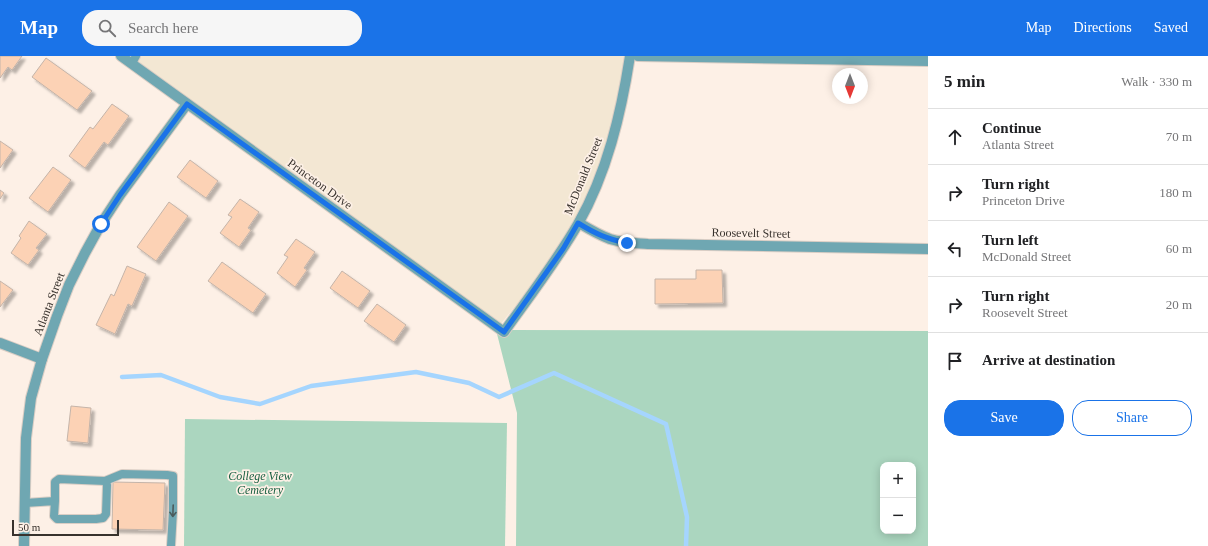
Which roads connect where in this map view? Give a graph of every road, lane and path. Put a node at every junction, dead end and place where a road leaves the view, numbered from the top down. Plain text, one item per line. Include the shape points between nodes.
1 (121, 56) edge
2 (630, 56) edge
3 (638, 56) edge
4 (134, 60) edge
5 (928, 60) edge
6 (187, 104) junction
7 (578, 223) junction
8 (928, 249) edge
9 (504, 332) joint
10 (0, 343) edge
11 (42, 359) junction
12 (105, 481) junction
13 (55, 501) junction
14 (25, 503) junction
15 (24, 546) edge
16 (171, 546) edge

1 - 4 street, Princeton Drive
2 - 7 street, McDonald Street via 612,140
3 - 5 street
4 - 6 street, Princeton Drive
6 - 9 street, Princeton Drive
6 - 11 street, Atlanta Street via 120,195 98,230 69,285
7 - 8 street, Roosevelt Street via 610,239 627,243
7 - 9 street, McDonald Street via 559,255
10 - 11 street
11 - 14 street, Atlanta Street via 31,398 26,438
12 - 13 lane via 59,479 56,482
12 - 13 lane via 106,514 103,518 57,519 54,516
12 -> 16 lane via 122,474 173,476
13 - 14 lane
14 - 15 street, Atlanta Street

